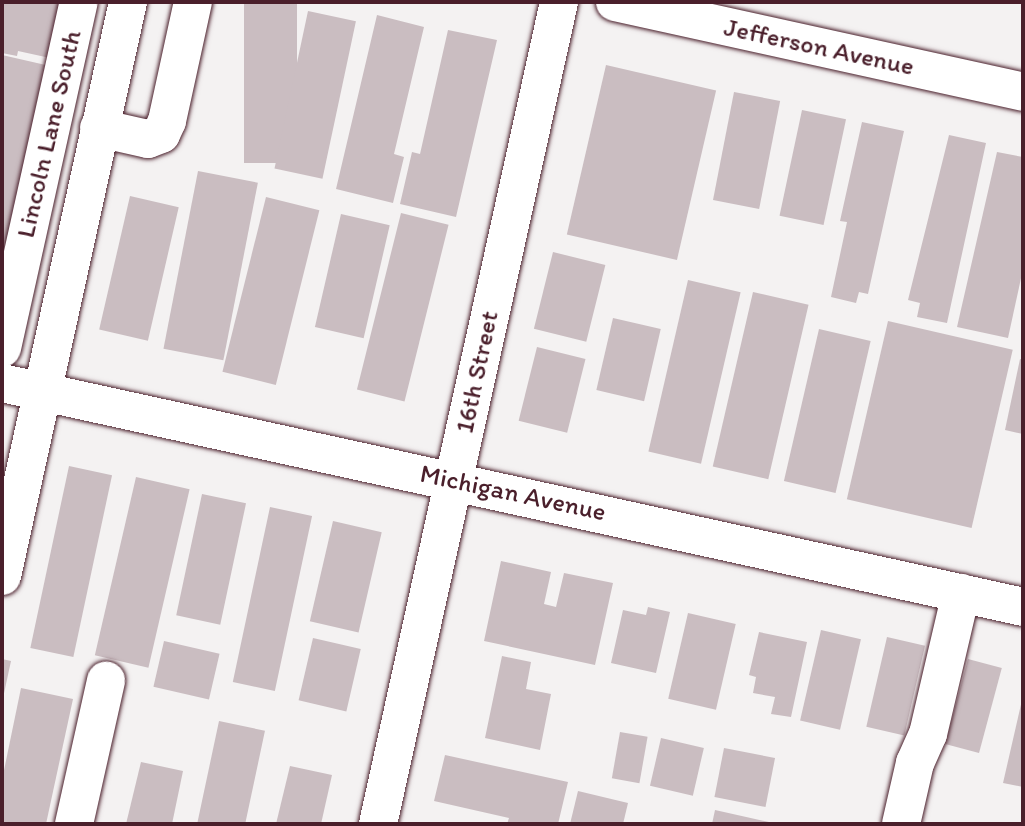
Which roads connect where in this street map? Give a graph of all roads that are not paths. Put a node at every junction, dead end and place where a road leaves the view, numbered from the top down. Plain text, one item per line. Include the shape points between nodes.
1 (79, 2) edge
2 (128, 2) edge
3 (193, 2) edge
4 (559, 2) edge
5 (615, 2) edge
6 (1023, 92) edge
7 (99, 128) junction
8 (2, 348) edge
9 (2, 383) edge
10 (40, 391) junction
11 (453, 480) junction
12 (2, 576) edge
13 (961, 593) junction
14 (1023, 607) edge
15 (106, 681) dead end
16 (74, 824) edge
17 (378, 824) edge
18 (901, 824) edge

1 - 8 street, Lincoln Lane South
2 - 7 street
3 - 7 street via 161,134 148,139
4 - 11 street, 16th Street
5 - 6 street, Jefferson Avenue
7 - 10 street
9 - 10 street, Michigan Avenue
10 - 11 street, Michigan Avenue
10 - 12 street
11 - 13 street, Michigan Avenue
11 - 17 street, 16th Street
13 - 14 street, Michigan Avenue
13 - 18 street via 928,734 915,763
15 - 16 street

